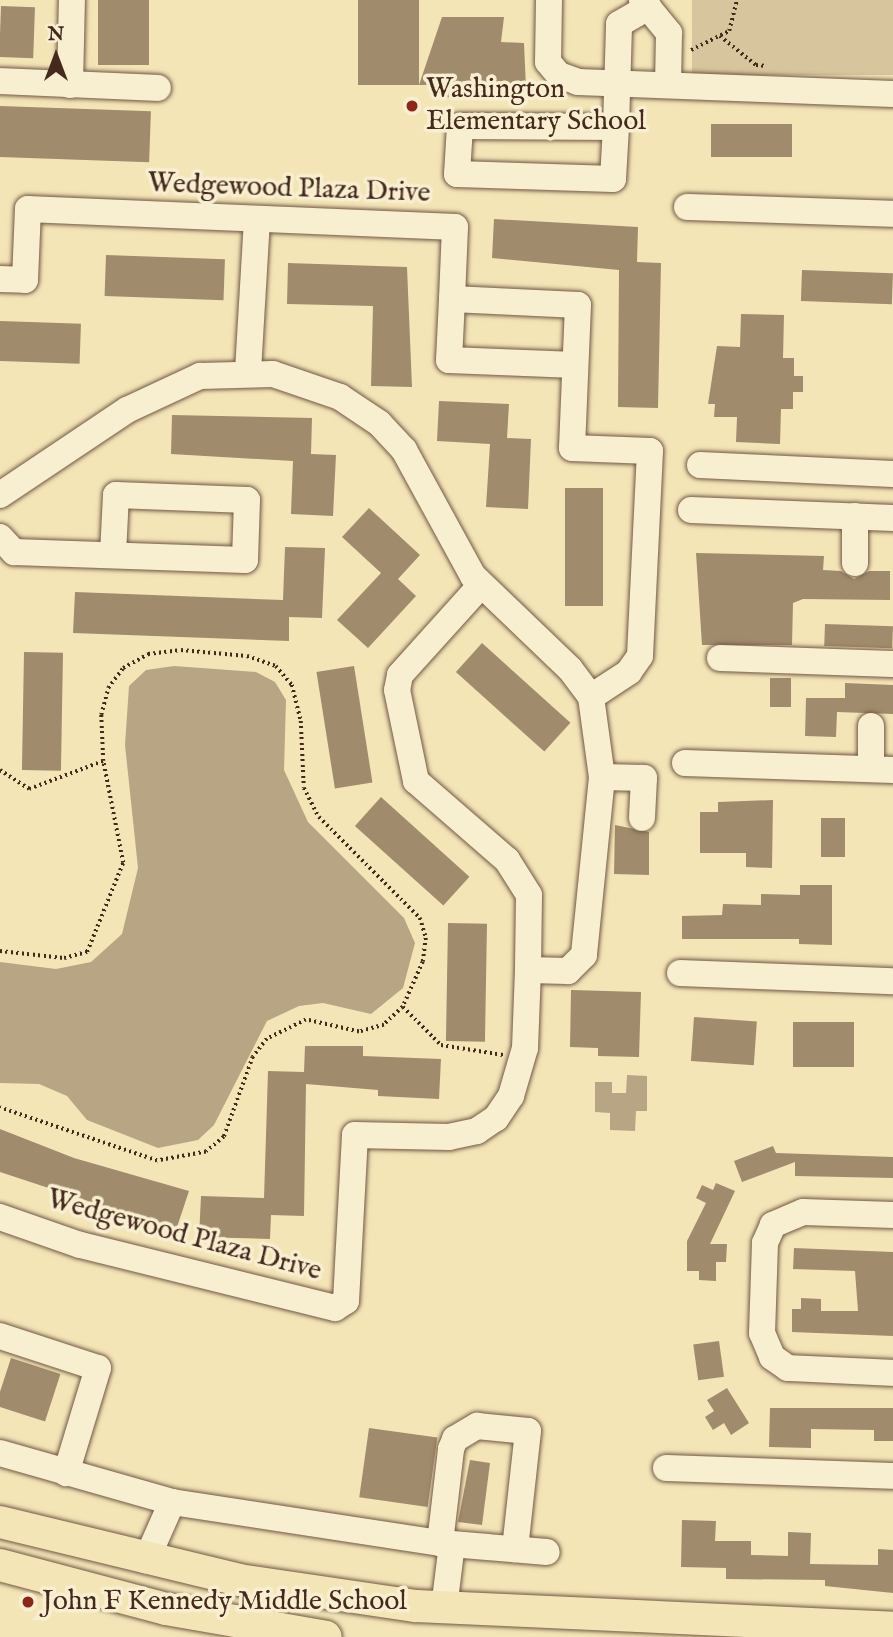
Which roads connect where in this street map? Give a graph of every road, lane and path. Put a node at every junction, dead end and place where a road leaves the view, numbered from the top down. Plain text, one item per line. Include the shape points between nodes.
1 (72, 0) edge
2 (549, 0) edge
3 (737, 0) edge
4 (645, 3) edge
5 (720, 36) junction
6 (688, 52) dead end
7 (782, 67) dead end
8 (0, 81) edge
9 (617, 83) junction
10 (70, 85) junction
11 (668, 85) junction
12 (158, 88) dead end
13 (893, 94) edge
14 (616, 127) junction
15 (687, 207) dead end
16 (893, 214) edge
17 (257, 219) junction
18 (0, 279) edge
19 (452, 299) junction
20 (575, 365) junction
21 (248, 371) junction
22 (700, 465) dead end
23 (818, 470) junction
24 (893, 474) edge
25 (0, 495) edge
26 (691, 510) dead end
27 (816, 515) junction
28 (855, 516) junction
29 (893, 518) edge
30 (1, 541) edge
31 (113, 555) junction
32 (855, 563) dead end
33 (481, 585) junction
34 (720, 658) dead end
35 (893, 664) edge
36 (591, 697) junction
37 (871, 726) dead end
38 (103, 761) junction
39 (685, 763) dead end
40 (882, 769) edge
41 (0, 770) edge
42 (602, 777) junction
43 (642, 818) dead end
44 (0, 951) edge
45 (528, 970) junction
46 (680, 973) dead end
47 (893, 981) edge
48 (403, 1007) junction
49 (524, 1056) junction
50 (0, 1108) edge
51 (893, 1215) edge
52 (0, 1217) edge
53 (0, 1337) edge
54 (893, 1373) edge
55 (0, 1453) edge
56 (666, 1468) dead end
57 (66, 1473) junction
58 (893, 1476) edge
59 (172, 1502) junction
60 (0, 1522) edge
61 (446, 1544) junction
62 (515, 1549) junction
63 (547, 1552) dead end
64 (146, 1560) junction
65 (0, 1565) edge
66 (97, 1592) junction
67 (444, 1608) junction
68 (166, 1609) junction
69 (893, 1628) edge
70 (326, 1637) edge

1 - 10 street
2 - 9 street via 548,62 559,75 578,82
3 - 5 path via 729,31
4 - 9 street via 619,24
4 - 11 street via 668,33
5 - 6 path
5 - 7 path via 756,65
8 - 10 street
9 - 11 street
9 - 14 street
10 - 12 street
11 - 13 street
14 - 14 street via 460,126 457,174 613,179
15 - 16 street
17 - 18 street, Wedgewood Plaza Drive via 28,209 25,280
17 - 19 street, Wedgewood Plaza Drive via 455,227
17 - 21 street
19 - 20 street via 578,305
19 - 20 street via 449,360
20 - 36 street via 572,449 650,451 640,656 629,672
21 - 25 street via 200,376 156,393
21 - 33 street via 319,388 379,423 415,467 452,542
22 - 23 street
23 - 24 street
23 - 27 street
26 - 27 street
27 - 28 street
28 - 29 street
28 - 32 street
30 - 31 street via 14,552
31 - 31 street via 245,560 247,500 116,495
33 - 36 street via 570,669
33 - 45 street, Wedgewood Plaza Drive via 400,675 397,690 416,781 507,860 529,895
34 - 35 street
36 - 42 street
37 - 40 street
38 - 41 path via 29,789
38 - 44 path via 123,863 87,952 64,958
38 - 48 path via 101,715 108,688 123,668 148,654 181,650 247,656 276,666 292,685 302,721 304,788 319,817 420,918 423,962
39 - 40 street
42 - 43 street via 644,778
42 - 45 street via 584,955 568,971
45 - 49 street, Wedgewood Plaza Drive
46 - 47 street
48 - 49 path via 441,1045 459,1052
48 - 50 path via 384,1026 359,1032 306,1020 267,1039 253,1057 223,1137 184,1161 157,1161
49 - 52 street, Wedgewood Plaza Drive via 511,1096 496,1118 477,1131 449,1138 355,1135 346,1301 335,1308 80,1245
51 - 54 street via 803,1212 773,1225 765,1243 762,1333 772,1357 797,1369
53 - 57 street via 98,1368
55 - 57 street
56 - 58 street
57 - 59 street
59 - 61 street
59 - 64 street
60 - 64 main road
61 - 62 street
61 - 62 street via 455,1439 477,1426 528,1431
61 - 67 street
62 - 63 street
64 - 66 main road via 122,1581
64 - 67 main road via 320,1593
65 - 66 main road
66 - 68 main road
67 - 68 main road via 431,1620 386,1620 207,1592
67 - 69 main road
68 - 70 main road

